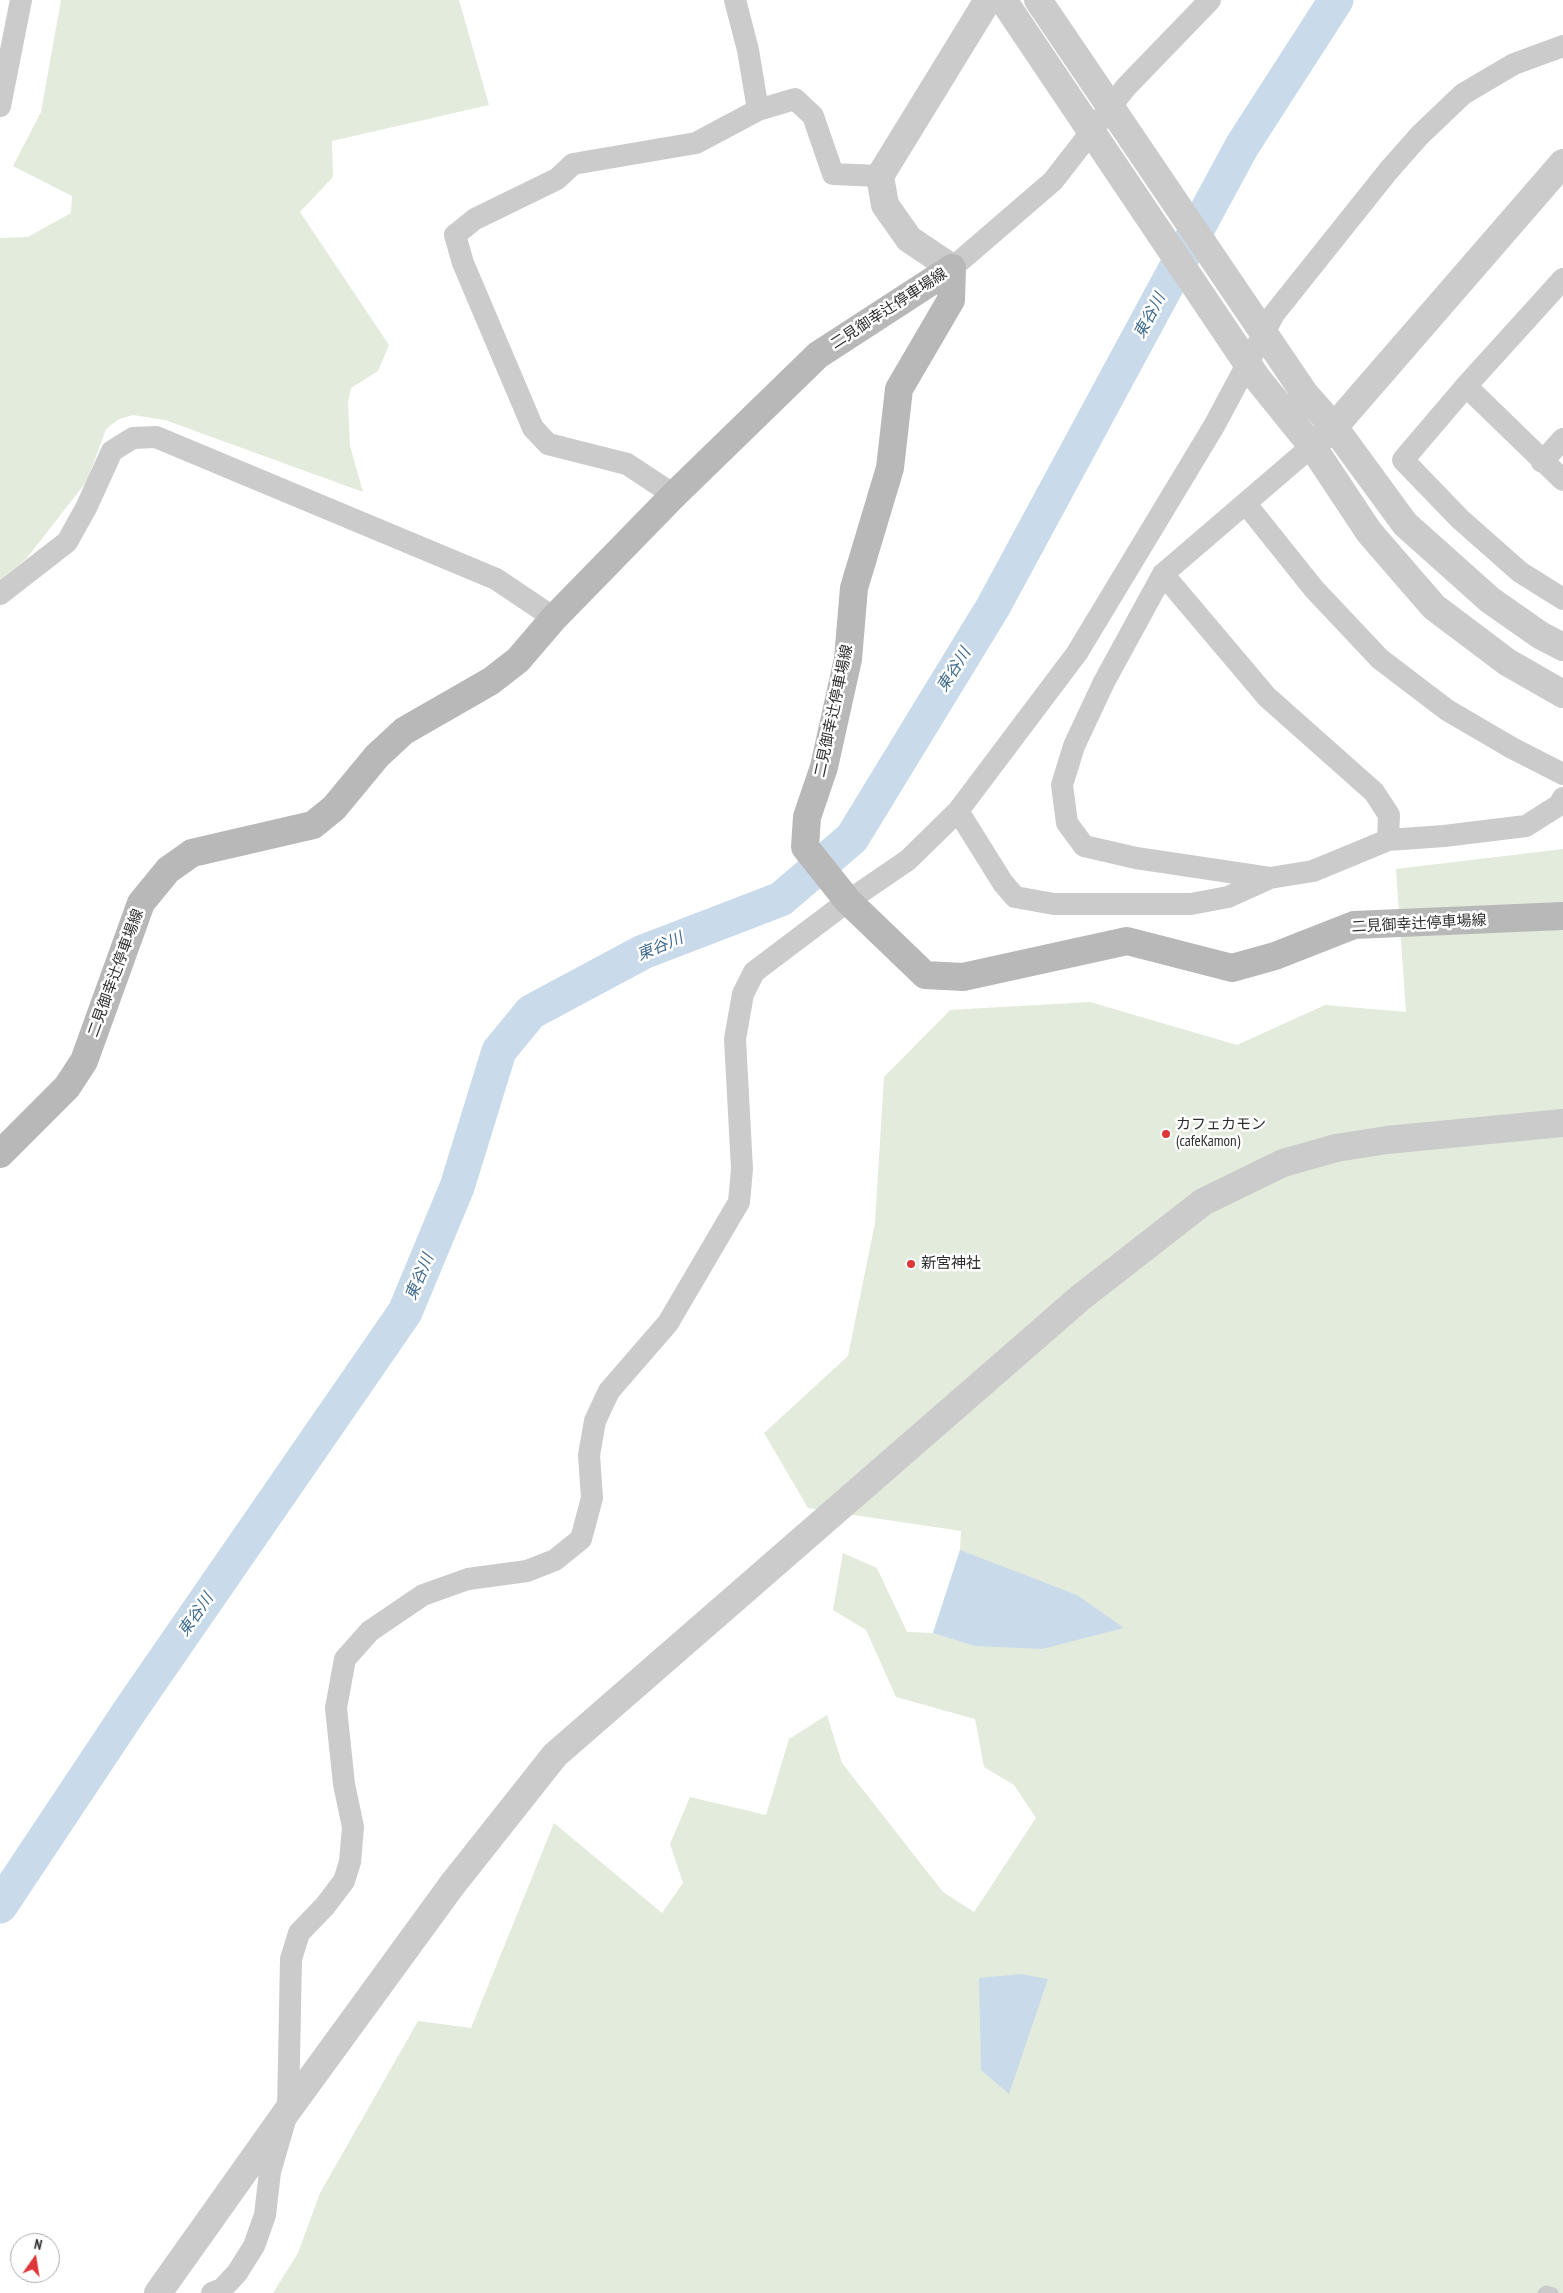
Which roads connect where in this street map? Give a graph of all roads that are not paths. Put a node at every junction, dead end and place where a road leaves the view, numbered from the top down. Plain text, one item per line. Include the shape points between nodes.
1 (21, 0) edge
2 (735, 0) edge
3 (988, 0) edge
4 (1003, 0) edge
5 (1038, 0) edge
6 (1210, 0) edge
7 (1563, 46) edge
8 (1, 98) edge
9 (758, 110) junction
10 (1563, 163) edge
11 (880, 176) junction
12 (952, 268) junction
13 (1563, 279) edge
14 (1466, 386) junction
15 (1334, 428) junction
16 (1563, 440) edge
17 (1312, 446) junction
18 (1542, 462) junction
19 (1563, 480) edge
20 (674, 495) junction
21 (1246, 504) junction
22 (1163, 574) junction
23 (0, 594) edge
24 (1563, 599) edge
25 (554, 618) junction
26 (1563, 647) edge
27 (1563, 694) edge
28 (1563, 774) edge
29 (1563, 798) edge
30 (958, 811) junction
31 (1388, 840) junction
32 (1270, 878) junction
33 (848, 901) junction
34 (1563, 916) edge
35 (1563, 1122) edge
36 (0, 1154) edge
37 (288, 2110) junction
38 (158, 2293) edge
39 (212, 2293) edge
40 (1543, 2293) edge
41 (1553, 2293) edge

1 - 8 street
2 - 9 street
3 - 11 street
4 - 17 street via 1269,393
5 - 15 street via 1290,372
6 - 12 street via 1126,87 1053,181
7 - 30 street via 1514,64 1463,94 1389,170 1274,314 1214,426 1078,653
9 - 11 street via 795,99 813,116 833,174
9 - 20 street via 696,143 573,164 557,179 476,219 455,236 533,428 548,444 627,464
10 - 15 street
11 - 12 street via 885,205 908,239
12 - 20 main road, 二見御幸辻停車場線 via 818,355
12 - 33 main road, 二見御幸辻停車場線 via 951,300 899,389 890,468 854,588 848,659 824,767 807,817 805,848
13 - 14 street
14 - 18 street
14 - 24 street via 1403,460 1460,519 1520,572
15 - 17 street
15 - 26 street via 1405,524 1490,600
16 - 18 street
17 - 21 street
17 - 27 street via 1369,532 1434,606 1507,662
18 - 19 street
20 - 25 main road, 二見御幸辻停車場線
21 - 22 street
21 - 28 street via 1314,589 1380,659 1447,710
22 - 31 street via 1267,697 1374,792 1389,815
22 - 32 street via 1104,682 1074,746 1062,785 1067,823 1084,846 1136,858
23 - 25 street via 67,542 112,451 133,438 156,437 496,579
25 - 36 main road, 二見御幸辻停車場線 via 518,660 491,681 404,732 377,756 334,808 313,825 192,853 168,870 141,903 84,1061 67,1087
29 - 31 street via 1559,805 1526,826
30 - 32 street via 1015,897 1054,904 1191,904 1228,897
30 - 33 street via 908,860
31 - 32 street via 1313,871
33 - 34 main road, 二見御幸辻停車場線 via 925,975 963,977 1127,941 1232,968 1275,956 1354,925
33 - 37 street via 754,972 743,994 735,1039 742,1169 739,1202 668,1323 609,1391 598,1414 589,1455 592,1498 581,1539 555,1560 534,1568 468,1579 423,1595 370,1631 345,1659 336,1708 344,1784 353,1827 350,1862 344,1881 299,1933 291,1959
35 - 37 street via 1388,1140 1336,1148 1283,1163 1203,1202 1138,1251 555,1755 452,1884
37 - 38 street
37 - 39 street via 270,2172 265,2215 254,2246 237,2274
40 - 41 lane

